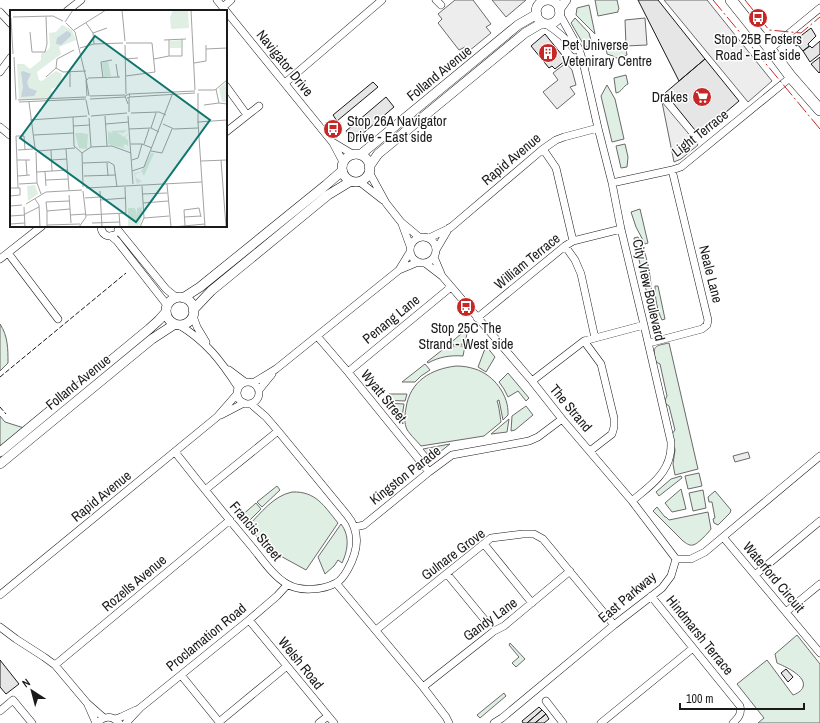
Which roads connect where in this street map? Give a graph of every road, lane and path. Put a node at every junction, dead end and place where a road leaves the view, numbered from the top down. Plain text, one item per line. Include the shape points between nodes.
1 (81, 0) edge
2 (217, 0) edge
3 (231, 0) edge
4 (382, 0) edge
5 (566, 0) edge
6 (731, 0) edge
7 (554, 1) edge
8 (223, 7) junction
9 (820, 8) edge
10 (68, 10) edge
11 (225, 10) edge
12 (0, 12) edge
13 (227, 12) edge
14 (560, 13) junction
15 (536, 14) junction
16 (10, 23) edge
17 (544, 23) junction
18 (770, 49) junction
19 (10, 58) edge
20 (0, 72) edge
21 (585, 72) junction
22 (791, 77) junction
23 (284, 83) junction
24 (227, 87) edge
25 (820, 100) edge
26 (259, 106) dead end
27 (820, 110) edge
28 (246, 115) junction
29 (0, 127) edge
30 (598, 128) junction
31 (227, 131) edge
32 (10, 135) edge
33 (333, 143) junction
34 (543, 149) junction
35 (357, 155) junction
36 (343, 166) junction
37 (369, 169) junction
38 (672, 170) junction
39 (355, 182) junction
40 (612, 182) junction
41 (386, 203) junction
42 (401, 222) junction
43 (41, 227) edge
44 (101, 227) edge
45 (119, 228) edge
46 (450, 228) junction
47 (621, 229) junction
48 (111, 236) junction
49 (419, 237) junction
50 (428, 238) junction
51 (573, 241) junction
52 (565, 246) junction
53 (410, 249) junction
54 (436, 250) junction
55 (8, 253) junction
56 (434, 257) junction
57 (0, 259) edge
58 (421, 263) junction
59 (399, 270) junction
60 (442, 276) junction
61 (451, 287) junction
62 (180, 298) junction
63 (166, 308) junction
64 (193, 313) junction
65 (477, 318) junction
66 (58, 319) dead end
67 (177, 324) junction
68 (644, 325) junction
69 (318, 336) junction
70 (595, 338) junction
71 (584, 341) junction
72 (648, 344) junction
73 (208, 346) junction
74 (224, 366) junction
75 (276, 369) junction
76 (348, 372) junction
77 (532, 381) junction
78 (245, 382) junction
79 (253, 383) junction
80 (238, 387) junction
81 (258, 393) junction
82 (237, 394) junction
83 (247, 403) junction
84 (217, 417) junction
85 (266, 417) junction
86 (562, 419) junction
87 (278, 431) junction
88 (590, 451) junction
89 (0, 452) edge
90 (175, 452) junction
91 (820, 456) edge
92 (0, 464) edge
93 (429, 472) junction
94 (205, 490) junction
95 (632, 501) junction
96 (230, 520) junction
97 (820, 521) edge
98 (355, 528) junction
99 (723, 537) junction
100 (484, 544) junction
101 (676, 559) junction
102 (570, 571) junction
103 (447, 574) junction
104 (755, 575) junction
105 (336, 583) junction
106 (820, 584) edge
107 (287, 585) junction
108 (0, 595) edge
109 (651, 596) junction
110 (532, 603) junction
111 (786, 612) junction
112 (484, 619) dead end
113 (249, 620) junction
114 (614, 625) junction
115 (0, 627) edge
116 (376, 630) junction
117 (693, 648) junction
118 (820, 653) edge
119 (55, 665) junction
120 (287, 666) junction
121 (181, 675) junction
122 (423, 687) junction
123 (546, 701) dead end
124 (87, 703) junction
125 (140, 708) junction
126 (0, 711) edge
127 (328, 716) junction
128 (104, 718) junction
129 (448, 720) edge
130 (500, 720) edge
131 (117, 721) edge
132 (219, 722) edge
133 (32, 723) edge
134 (97, 723) edge
135 (126, 723) edge
136 (319, 723) edge
137 (334, 723) edge
138 (454, 723) edge
139 (494, 723) edge
140 (563, 723) edge
141 (601, 723) edge
142 (733, 723) edge

1 - 10 street
2 - 8 street, Navigator Drive
3 - 8 street
4 - 23 street
5 - 14 street
6 - 18 main road
7 - 14 street
7 - 15 street via 540,4
8 - 11 street, Navigator Drive
9 - 18 street
12 - 16 street
13 - 23 street, Navigator Drive
14 - 17 street via 553,23
14 - 21 street, City View Boulevard via 579,49
15 - 17 street
15 - 35 street, Folland Avenue via 518,25
17 - 21 street, City View Boulevard via 571,44
17 - 37 street, Folland Avenue via 525,33 378,154
18 - 22 main road
18 - 25 main road via 797,73
19 - 20 street
21 - 30 street, City View Boulevard
22 - 27 main road
22 - 38 street, Light Terrace via 682,167
23 - 33 street, Navigator Drive
24 - 28 street
26 - 28 street
28 - 31 street
29 - 32 street
30 - 34 street, Rapid Avenue via 556,140
30 - 40 street, City View Boulevard
33 - 35 street, Navigator Drive
33 - 36 street, Navigator Drive
34 - 46 street, Rapid Avenue
34 - 51 street via 556,168
35 - 36 street via 348,157
35 - 37 street via 368,162
36 - 39 street via 343,175 346,179
36 - 62 street via 326,185 200,287
37 - 39 street via 367,176
37 - 41 street
38 - 40 street, Light Terrace
38 - 72 street, Neale Lane via 708,320 702,330
39 - 41 street
39 - 64 street via 328,195 211,291
40 - 47 street, City View Boulevard
41 - 42 street
42 - 49 street
42 - 53 street
43 - 55 street
44 - 48 street via 104,234
45 - 48 street via 116,234
45 - 62 street via 166,289
46 - 50 street, Rapid Avenue
46 - 54 street, Rapid Avenue
47 - 51 street, William Terrace
47 - 68 street, City View Boulevard
48 - 63 street
49 - 50 street
49 - 53 street via 412,242
50 - 54 street via 434,242
51 - 52 street, William Terrace
52 - 65 street, William Terrace
52 - 70 street via 581,274
53 - 58 street via 414,260
53 - 59 street
54 - 56 street
55 - 57 street
55 - 66 street
56 - 58 street via 428,262
56 - 60 street, The Strand
58 - 59 street
58 - 60 street, The Strand
59 - 69 street
60 - 61 street, The Strand
61 - 65 street, The Strand
61 - 76 street, Penang Lane
62 - 63 street via 171,300
62 - 64 street via 188,300
63 - 67 street via 168,319
63 - 89 street, Folland Avenue via 159,320 149,329
64 - 67 street via 185,324
64 - 73 street via 197,327
65 - 77 street, The Strand
67 - 73 street
67 - 92 street, Folland Avenue via 152,339
68 - 70 street
68 - 72 street, City View Boulevard
69 - 75 street
69 - 76 street, Wyatt Street
70 - 71 street
71 - 77 street
71 - 88 street via 601,364 614,418 612,434
72 - 95 street, City View Boulevard via 671,442 670,454 667,466 660,477
73 - 74 street
74 - 78 street
74 - 80 street
75 - 79 street
75 - 81 street
76 - 93 street, Wyatt Street
77 - 86 street, The Strand
78 - 79 street
78 - 80 street
79 - 81 street via 257,386
80 - 82 street
81 - 83 street via 254,402
81 - 85 street
82 - 83 street via 240,401
82 - 84 street, Rapid Avenue
83 - 84 street, Rapid Avenue
83 - 85 street
84 - 90 street, Rapid Avenue
85 - 87 street
86 - 88 street, The Strand
86 - 93 street, Kingston Parade via 529,441 452,455
87 - 94 street
87 - 98 street
88 - 95 street, The Strand
90 - 94 street, Francis Street
90 - 108 street, Rapid Avenue
91 - 99 street
93 - 98 street, Kingston Parade via 364,525
94 - 96 street, Francis Street
95 - 101 street, The Strand
96 - 107 street, Francis Street via 277,577
96 - 119 street, Rozells Avenue
97 - 104 street
98 - 105 street via 357,545 351,563
99 - 101 street via 705,552 690,559
99 - 104 street, Waterford Circuit
100 - 102 street, Gulnare Grove via 491,538 534,534 543,538
100 - 103 street, Gulnare Grove
100 - 110 street
101 - 109 street, East Parkway via 671,576 662,588
102 - 110 street, Gandy Lane
102 - 114 street, Gulnare Grove
103 - 112 street
103 - 116 street, Gulnare Grove
104 - 111 street, Waterford Circuit
105 - 107 street, Francis Street via 302,590
105 - 116 street
106 - 111 street
107 - 113 street, Proclamation Road
109 - 114 street, East Parkway
109 - 117 street, Hindmarsh Terrace
110 - 122 street, Gandy Lane
111 - 118 street, Waterford Circuit
113 - 120 street, Welsh Road
113 - 121 street, Proclamation Road
114 - 130 street, East Parkway
115 - 119 street
116 - 122 street
117 - 141 street
117 - 142 street, Hindmarsh Terrace via 740,706 740,715
119 - 124 street
120 - 127 street, Welsh Road
120 - 132 street
121 - 125 street, Proclamation Road
121 - 132 street
122 - 129 street
123 - 140 street
124 - 128 street
124 - 134 street
125 - 131 street, Proclamation Road
125 - 135 street, Proclamation Road
126 - 133 street via 13,700
127 - 136 street
127 - 137 street, Welsh Road
128 - 131 street
128 - 134 street
129 - 138 street
130 - 139 street, East Parkway

